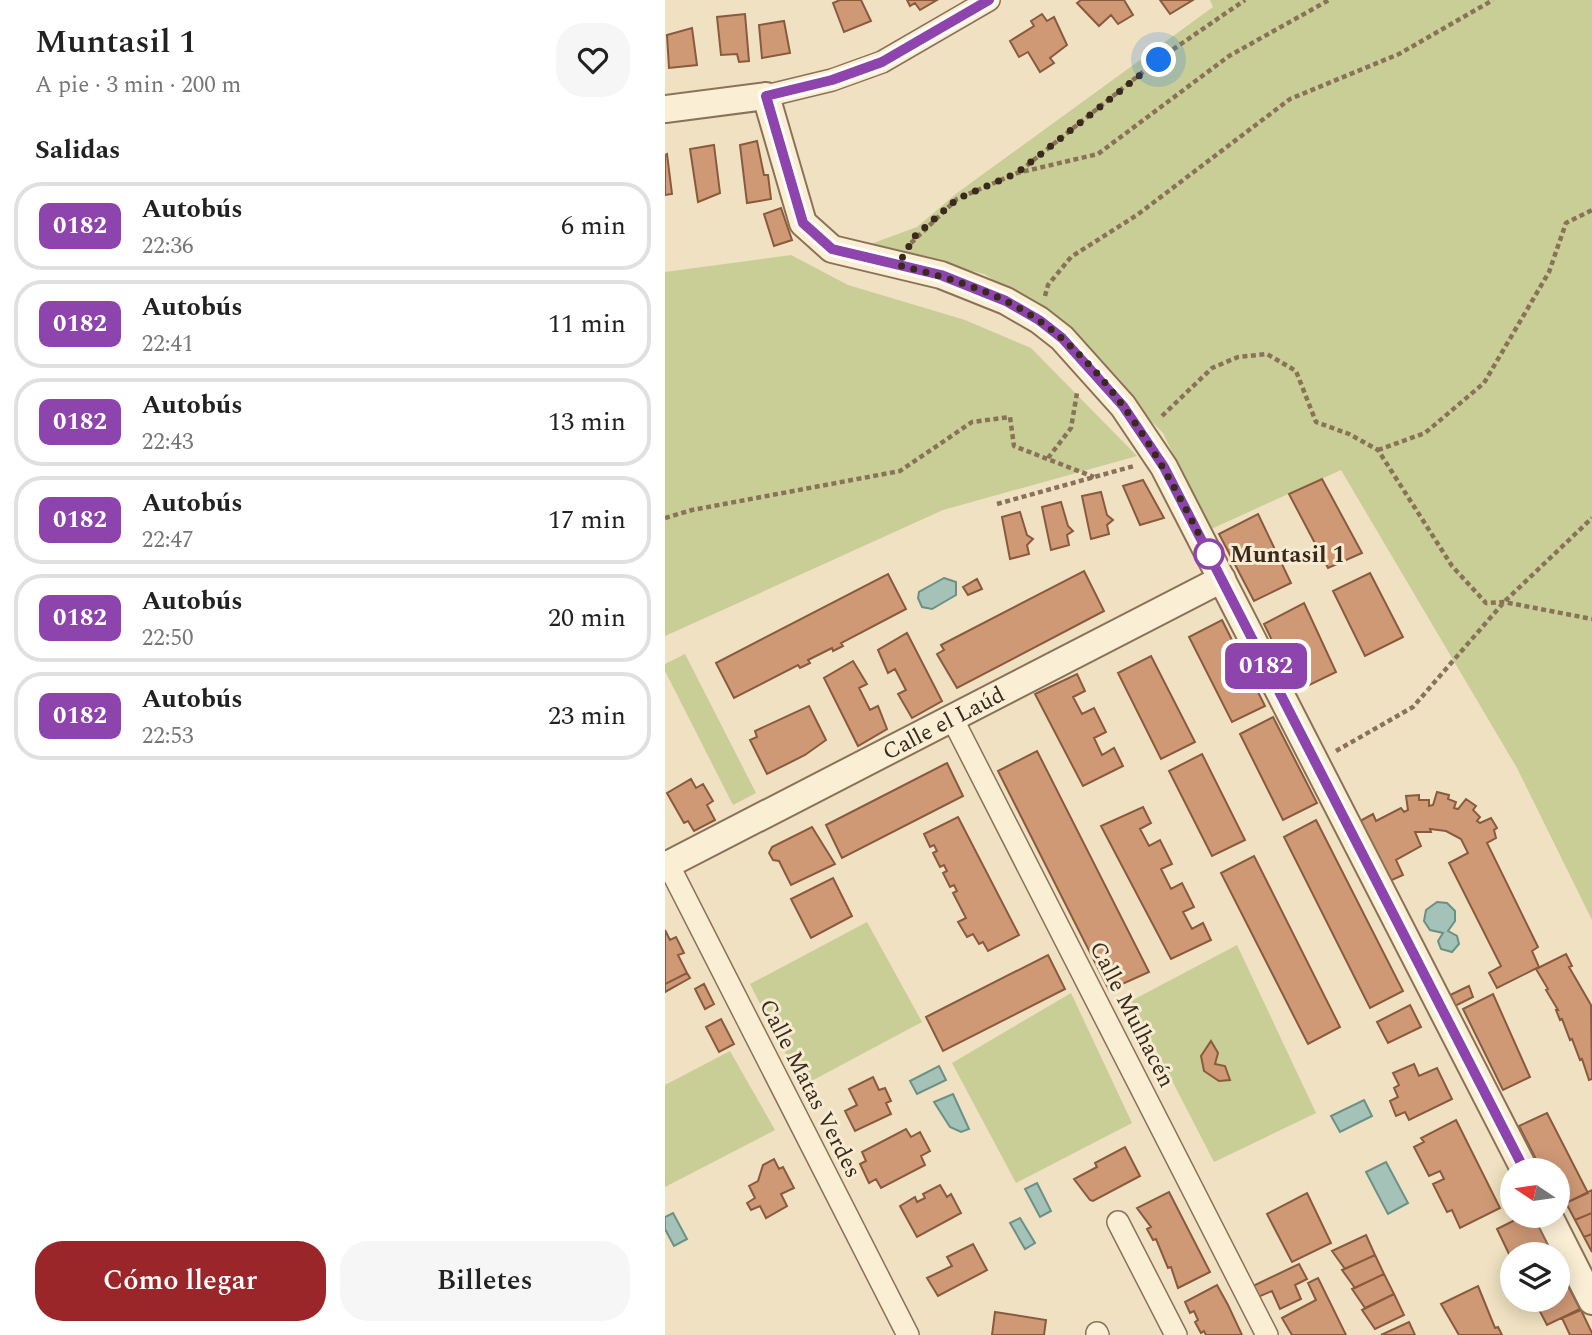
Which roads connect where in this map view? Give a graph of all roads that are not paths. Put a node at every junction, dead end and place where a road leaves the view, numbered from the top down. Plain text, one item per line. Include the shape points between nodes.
1 (989, 0) edge
2 (766, 96) junction
3 (665, 110) edge
4 (1222, 579) junction
5 (952, 718) junction
6 (666, 865) edge
7 (1518, 1158) edge
8 (1118, 1222) dead end
9 (1555, 1228) edge
10 (1592, 1301) edge
11 (908, 1335) edge
12 (1176, 1335) edge
13 (1267, 1335) edge

1 - 2 street via 882,62
2 - 3 street
2 - 4 street via 803,223 832,249 941,275 1006,301 1062,338 1143,434
4 - 5 street, Calle el Laúd
4 - 7 street
5 - 6 street, Calle el Laúd
5 - 13 street, Calle Mulhacén
6 - 11 street, Calle Matas Verdes
8 - 12 street
9 - 10 street

